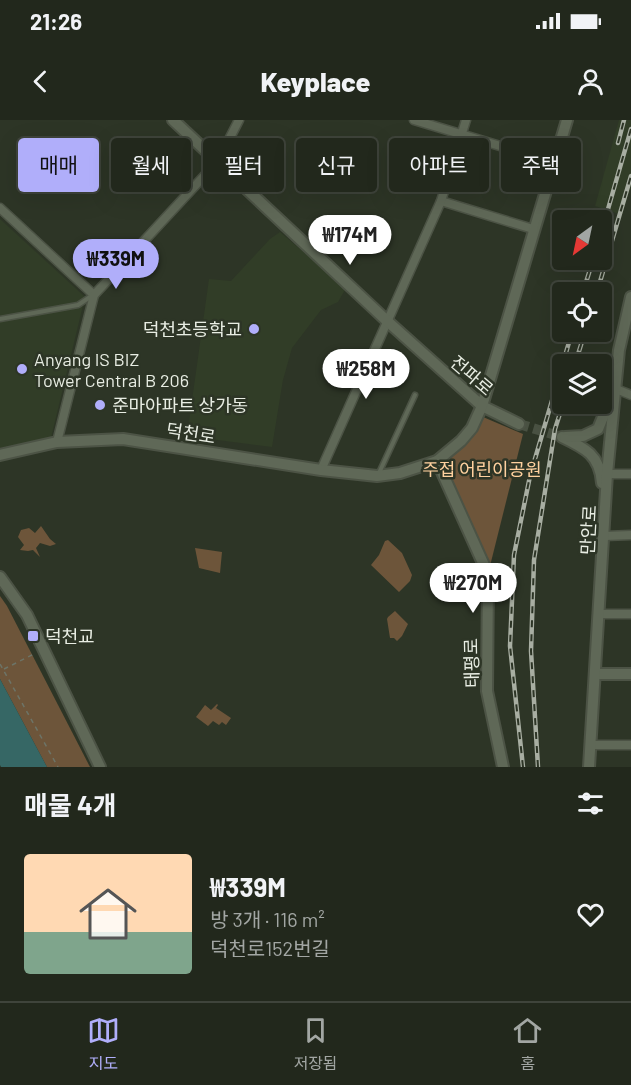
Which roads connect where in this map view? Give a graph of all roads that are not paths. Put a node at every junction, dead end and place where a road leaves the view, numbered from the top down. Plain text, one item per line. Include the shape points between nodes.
1 (173, 120) edge
2 (239, 120) edge
3 (414, 120) edge
4 (466, 120) edge
5 (567, 120) edge
6 (462, 134) junction
7 (230, 138) edge
8 (561, 138) edge
9 (501, 146) edge
10 (203, 147) edge
11 (203, 177) edge
12 (251, 192) edge
13 (545, 192) edge
14 (441, 201) junction
15 (0, 208) edge
16 (533, 229) junction
17 (94, 295) junction
18 (631, 297) edge
19 (0, 319) edge
20 (386, 321) junction
21 (619, 350) junction
22 (631, 351) edge
23 (616, 389) junction
24 (415, 395) dead end
25 (631, 395) edge
26 (482, 406) junction
27 (519, 424) tunnel mouth
28 (57, 442) junction
29 (0, 455) edge
30 (436, 461) junction
31 (321, 470) junction
32 (607, 474) junction
33 (631, 474) edge
34 (377, 476) junction
35 (606, 503) junction
36 (631, 535) edge
37 (604, 536) junction
38 (0, 577) edge
39 (599, 614) junction
40 (631, 614) edge
41 (595, 674) junction
42 (631, 674) edge
43 (590, 744) junction
44 (631, 744) edge
45 (100, 767) edge
46 (503, 767) edge
47 (589, 767) edge

1 - 10 street, 전파로
2 - 7 street
3 - 6 street
4 - 6 street
5 - 8 street, 덕천로
6 - 9 street
6 - 14 street
11 - 17 street
12 - 20 street, 전파로
13 - 16 street, 덕천로
14 - 16 street
14 - 20 street
15 - 17 street
16 - 26 street, 덕천로
17 - 19 lane via 78,305
17 - 28 street
18 - 21 street, 만안로
20 - 26 street, 전파로
20 - 31 street
21 - 22 street
21 - 23 street, 만안로
23 - 25 street
23 - 32 street, 만안로
23 - 35 street via 598,429 583,436 562,437 597,460
24 - 34 lane
26 - 27 street, 전파로
26 - 30 street, 덕천로 via 472,428
28 - 29 street, 덕천로
28 - 31 street, 덕천로 via 123,439
30 - 34 street, 덕천로
30 - 46 street, 태평로 via 488,574 487,691
31 - 34 street, 덕천로
32 - 33 street
32 - 35 street, 만안로
35 - 37 street, 만안로
36 - 37 street
37 - 39 street, 만안로
38 - 45 street via 27,615
39 - 40 street
39 - 41 street, 만안로
41 - 42 street
41 - 43 street, 만안로
43 - 44 street
43 - 47 street, 만안로

